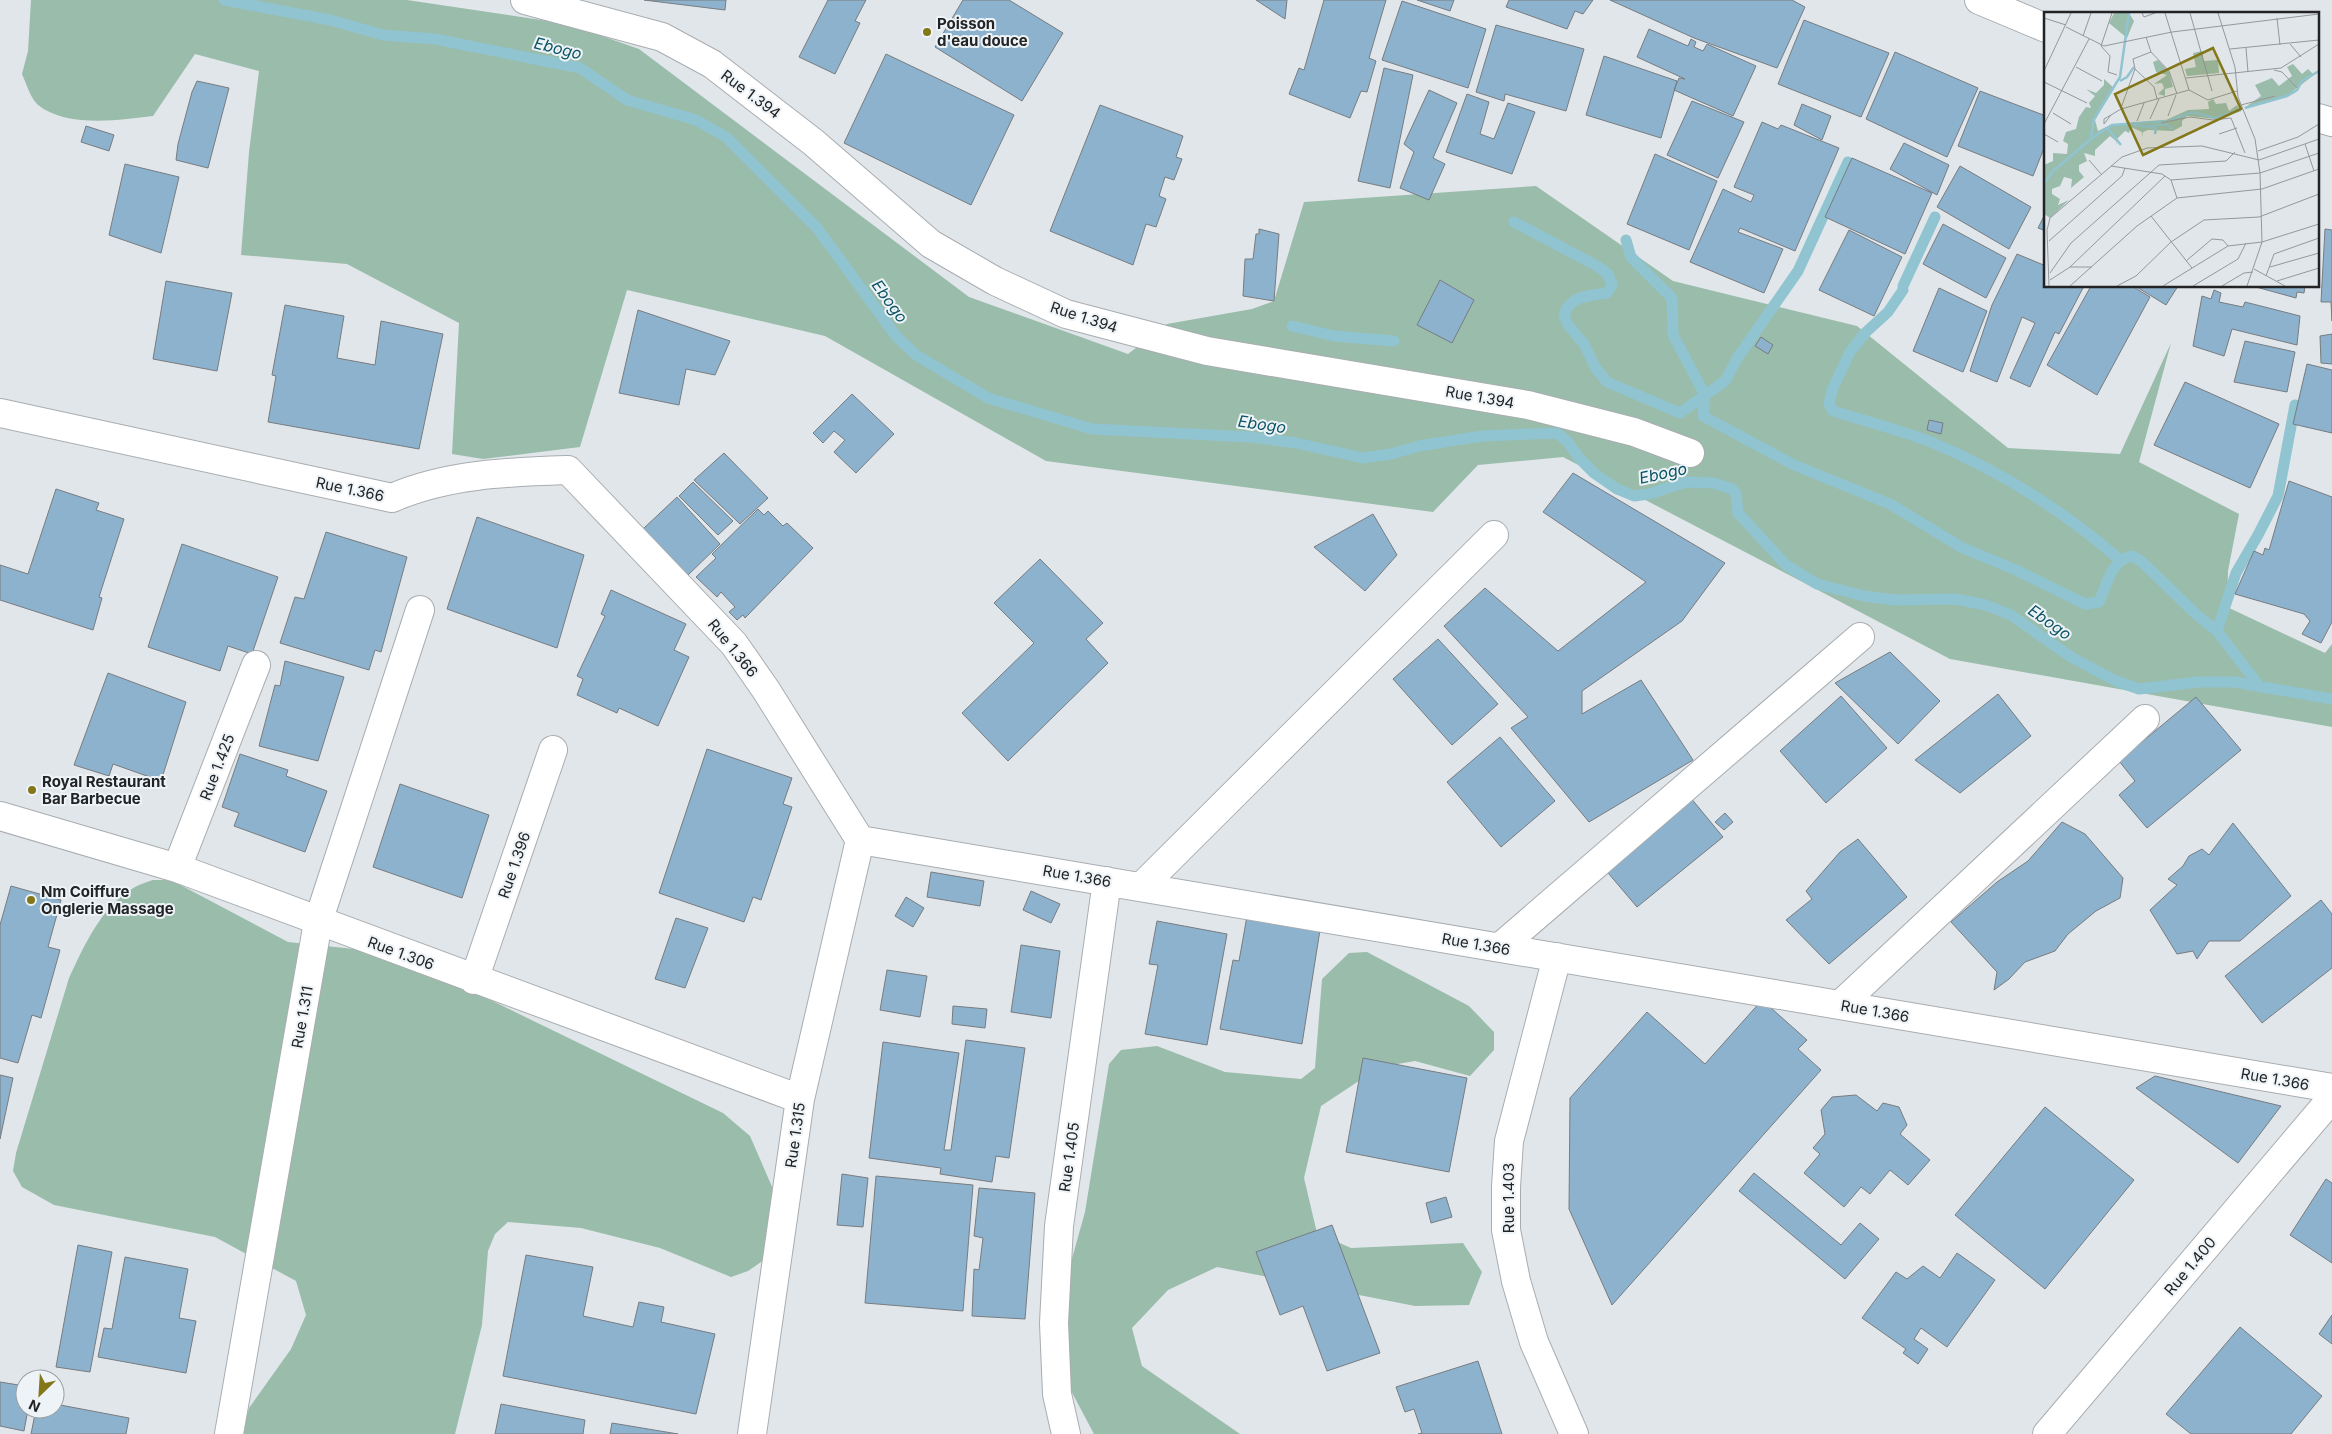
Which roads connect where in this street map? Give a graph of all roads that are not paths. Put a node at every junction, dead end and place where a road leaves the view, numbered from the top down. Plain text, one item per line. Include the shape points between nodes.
1 (525, 0) edge
2 (1979, 0) edge
3 (2044, 27) edge
4 (0, 413) edge
5 (1690, 453) dead end
6 (1494, 535) dead end
7 (420, 610) dead end
8 (1860, 637) dead end
9 (256, 665) dead end
10 (2145, 719) dead end
11 (553, 750) dead end
12 (0, 816) edge
13 (860, 840) junction
14 (177, 868) junction
15 (1107, 881) junction
16 (1141, 887) junction
17 (318, 922) junction
18 (1500, 948) junction
19 (1556, 957) junction
20 (474, 980) junction
21 (1840, 1005) junction
22 (2332, 1088) edge
23 (2332, 1098) edge
24 (800, 1099) junction
25 (229, 1434) edge
26 (752, 1434) edge
27 (1066, 1434) edge
28 (1574, 1434) edge
29 (2047, 1434) edge

1 - 5 street, Rue 1.394 via 662,36 712,64 813,142 931,244 995,281 1066,314 1207,351 1528,405 1634,432
2 - 3 street
4 - 13 street, Rue 1.366 via 392,498 416,487 501,472 568,470 734,644
6 - 16 street
7 - 17 street, Rue 1.311
8 - 18 street
9 - 14 street, Rue 1.425
10 - 21 street
11 - 20 street, Rue 1.396
12 - 14 street, Rue 1.306
13 - 15 street, Rue 1.366
13 - 24 street, Rue 1.315
14 - 17 street, Rue 1.306
15 - 16 street, Rue 1.366
15 - 27 street, Rue 1.405 via 1060,1226 1054,1323 1057,1394
16 - 18 street, Rue 1.366
17 - 20 street, Rue 1.306
17 - 25 street, Rue 1.311
18 - 19 street, Rue 1.366
19 - 21 street, Rue 1.366
19 - 28 street, Rue 1.403 via 1509,1140 1506,1230 1516,1281 1534,1342
20 - 24 street, Rue 1.306
21 - 22 street, Rue 1.366
23 - 29 street, Rue 1.400
24 - 26 street, Rue 1.315

